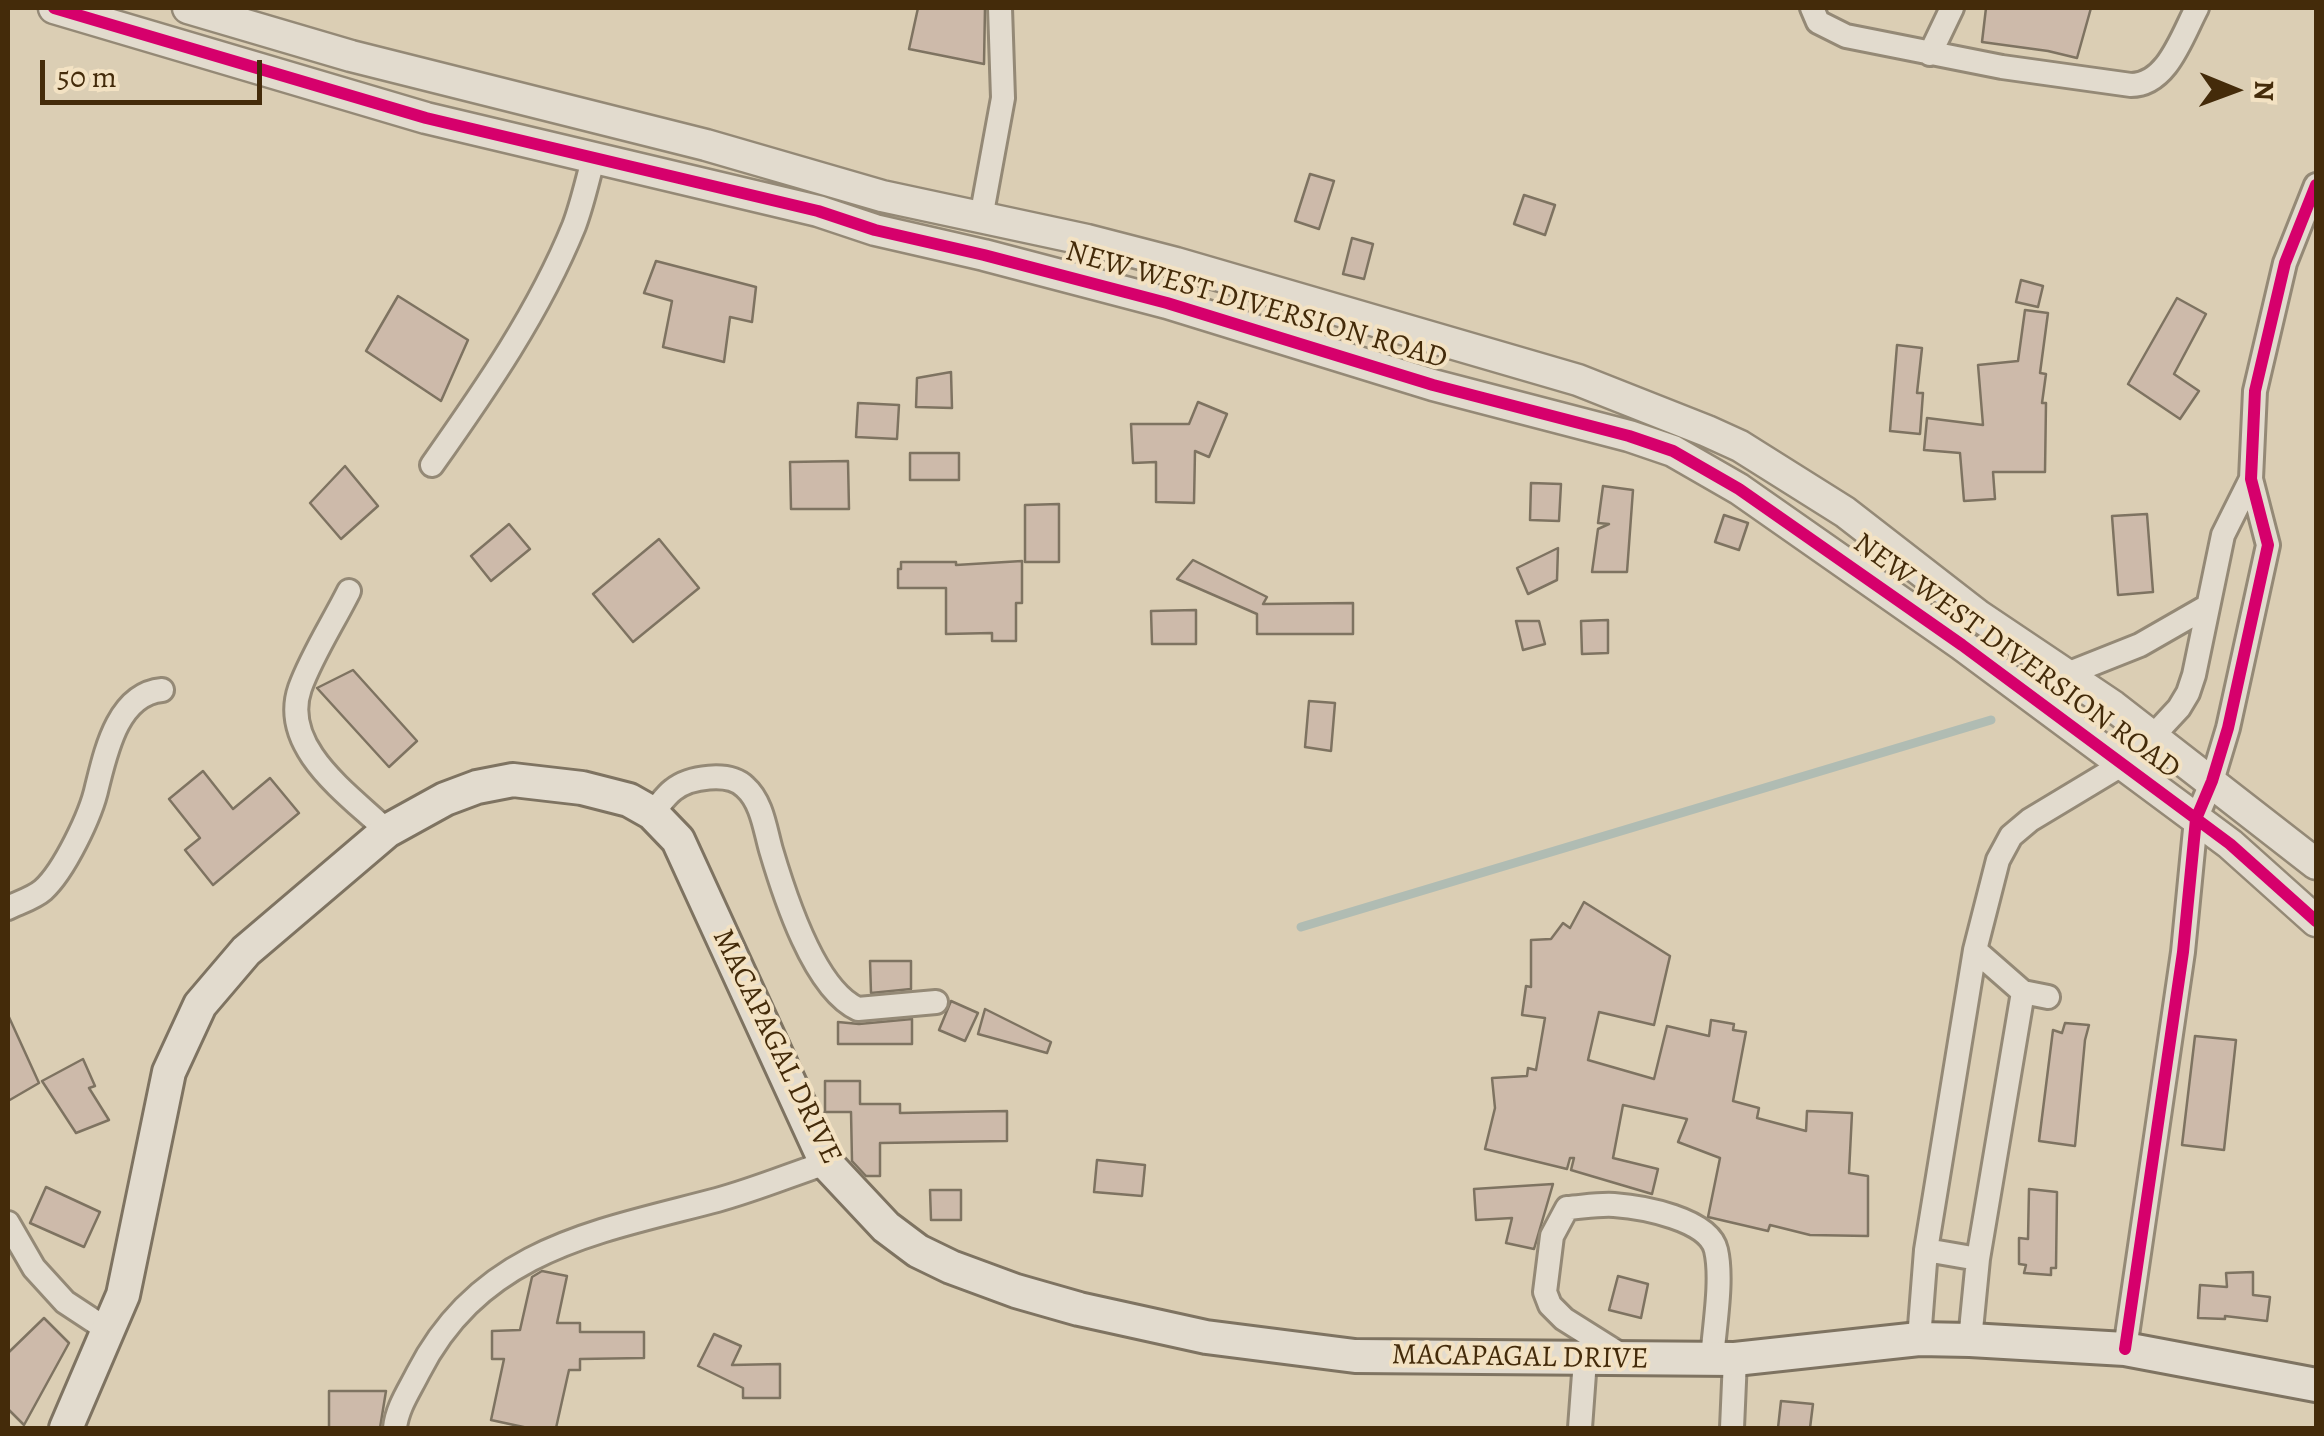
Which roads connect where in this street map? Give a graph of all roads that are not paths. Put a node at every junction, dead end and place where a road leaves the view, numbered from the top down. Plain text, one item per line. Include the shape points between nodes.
1 (54, 8) edge
2 (188, 8) edge
3 (1000, 8) edge
4 (1812, 8) edge
5 (1952, 8) edge
6 (2198, 8) edge
7 (1930, 54) junction
8 (593, 160) junction
9 (2316, 186) edge
10 (981, 218) junction
11 (2307, 233) edge
12 (432, 464) dead end
13 (2251, 479) junction
14 (349, 591) dead end
15 (2208, 606) junction
16 (2202, 638) junction
17 (2246, 647) junction
18 (2068, 674) junction
19 (162, 690) dead end
20 (2153, 736) junction
21 (2123, 764) junction
22 (2212, 781) junction
23 (652, 813) junction
24 (2196, 819) junction
25 (387, 831) junction
26 (2316, 864) edge
27 (8, 908) edge
28 (2316, 920) edge
29 (1975, 950) junction
30 (2023, 992) junction
31 (2048, 996) dead end
32 (936, 1002) dead end
33 (826, 1162) junction
34 (8, 1223) edge
35 (1926, 1250) junction
36 (1978, 1259) junction
37 (106, 1329) junction
38 (1919, 1339) junction
39 (1970, 1340) junction
40 (2126, 1349) junction
41 (1585, 1360) junction
42 (1630, 1360) junction
43 (1723, 1360) junction
44 (2316, 1385) edge
45 (66, 1428) edge
46 (395, 1428) edge
47 (1580, 1428) edge
48 (1732, 1428) edge

1 - 8 street, NEW WEST DIVERSION ROAD via 340,94
2 - 10 street, NEW WEST DIVERSION ROAD via 436,79
3 - 10 street via 1004,98
4 - 7 street via 1832,31
5 - 7 street
6 - 7 street via 2160,74 2144,85
8 - 12 street via 575,223 535,306
8 - 21 street, NEW WEST DIVERSION ROAD via 1080,279 1673,452 1739,489
9 - 11 street
10 - 18 street, NEW WEST DIVERSION ROAD via 1176,263 1578,380 1706,430 1845,512 1979,616
11 - 13 street via 2286,262 2255,391
13 - 15 street via 2223,536
13 - 17 street via 2268,544
14 - 25 street via 299,691 296,715 317,764
15 - 16 street
15 - 18 street via 2140,645
16 - 17 street
16 - 20 street via 2188,693
17 - 22 street
18 - 20 street, NEW WEST DIVERSION ROAD
19 - 27 street via 136,698 129,708 104,750 76,842 42,891
20 - 21 street
20 - 22 street, NEW WEST DIVERSION ROAD
21 - 24 street, NEW WEST DIVERSION ROAD
21 - 29 street via 2011,836 1998,860
22 - 24 street
22 - 26 street, NEW WEST DIVERSION ROAD
23 - 25 main road, MACAPAGAL DRIVE via 582,788 513,780 445,799
23 - 32 street via 674,788 701,779 744,784 758,803 788,906 834,992 858,1009
23 - 33 main road, MACAPAGAL DRIVE via 678,840
24 - 28 street, NEW WEST DIVERSION ROAD
24 - 40 street via 2184,952
25 - 37 main road, MACAPAGAL DRIVE via 246,952 200,1005 169,1072 123,1295
29 - 30 street
29 - 35 street
30 - 31 street
30 - 36 street
33 - 41 main road, MACAPAGAL DRIVE via 918,1251 1078,1309 1206,1336 1355,1356
33 - 46 street via 599,1230 506,1271 454,1318 423,1364
34 - 37 street via 64,1302
35 - 36 street
35 - 38 street
36 - 39 street
37 - 45 main road, MACAPAGAL DRIVE
38 - 39 main road, MACAPAGAL DRIVE
38 - 43 main road, MACAPAGAL DRIVE
39 - 40 main road, MACAPAGAL DRIVE
40 - 44 main road, MACAPAGAL DRIVE
41 - 42 main road, MACAPAGAL DRIVE
41 - 47 street
42 - 43 main road, MACAPAGAL DRIVE
42 - 43 street via 1550,1305 1545,1292 1552,1236 1567,1208 1611,1205 1700,1226 1716,1250
43 - 48 street

